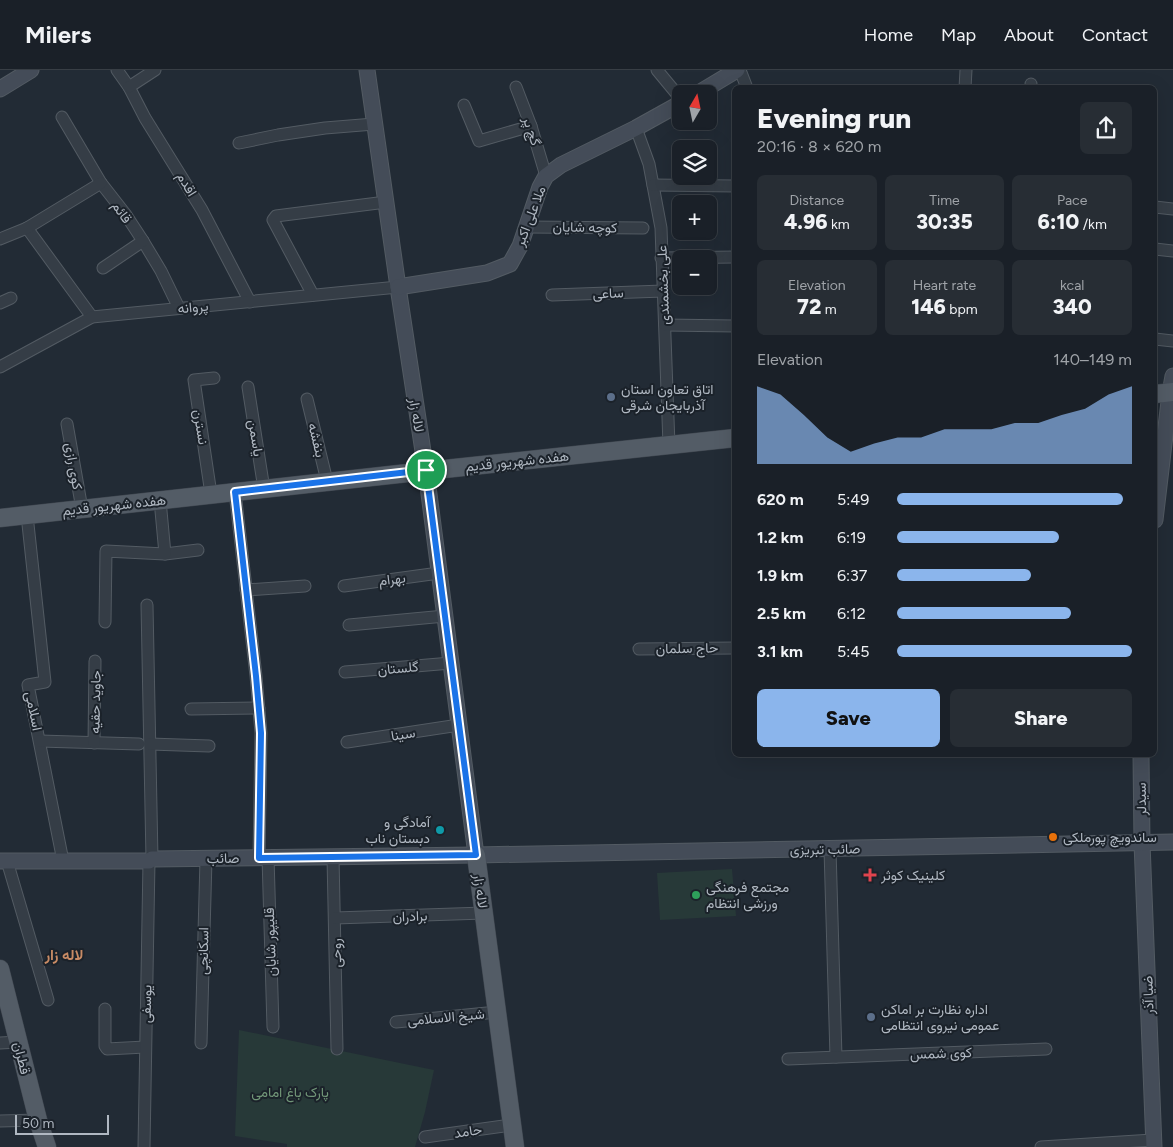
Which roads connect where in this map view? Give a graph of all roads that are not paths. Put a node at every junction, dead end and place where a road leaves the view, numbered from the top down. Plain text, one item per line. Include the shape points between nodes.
1 (31, 70) edge
2 (117, 70) edge
3 (155, 70) edge
4 (367, 70) edge
5 (656, 70) edge
6 (966, 70) edge
7 (731, 72) edge
8 (711, 85) edge
9 (744, 85) edge
10 (965, 85) edge
11 (129, 87) junction
12 (516, 87) dead end
13 (0, 89) edge
14 (672, 90) edge
15 (464, 104) dead end
16 (672, 106) edge
17 (62, 117) dead end
18 (374, 124) junction
19 (530, 126) junction
20 (636, 128) junction
21 (239, 143) dead end
22 (546, 176) junction
23 (101, 183) junction
24 (653, 185) junction
25 (732, 186) edge
26 (386, 202) junction
27 (1157, 207) edge
28 (1173, 209) edge
29 (527, 227) junction
30 (27, 228) junction
31 (643, 228) dead end
32 (0, 239) edge
33 (143, 241) junction
34 (1157, 249) edge
35 (1173, 251) edge
36 (732, 257) edge
37 (661, 258) junction
38 (103, 268) dead end
39 (398, 287) junction
40 (664, 291) junction
41 (313, 295) junction
42 (552, 295) dead end
43 (11, 298) dead end
44 (250, 302) junction
45 (0, 303) edge
46 (179, 308) junction
47 (92, 317) junction
48 (665, 325) junction
49 (732, 326) edge
50 (1157, 338) edge
51 (1173, 341) edge
52 (0, 367) edge
53 (214, 378) dead end
54 (248, 387) dead end
55 (1168, 389) edge
56 (307, 399) dead end
57 (67, 424) dead end
58 (732, 438) edge
59 (669, 445) junction
60 (426, 470) junction
61 (327, 482) junction
62 (264, 488) junction
63 (235, 492) junction
64 (211, 494) junction
65 (160, 500) junction
66 (1157, 500) edge
67 (82, 509) junction
68 (27, 515) junction
69 (0, 518) edge
70 (198, 550) dead end
71 (165, 554) junction
72 (439, 573) junction
73 (305, 586) dead end
74 (344, 586) dead end
75 (246, 590) junction
76 (147, 605) dead end
77 (445, 616) junction
78 (105, 622) dead end
79 (349, 625) dead end
80 (732, 648) edge
81 (639, 649) dead end
82 (95, 661) dead end
83 (451, 664) junction
84 (344, 672) dead end
85 (191, 708) dead end
86 (259, 708) junction
87 (459, 725) junction
88 (40, 741) junction
89 (347, 742) dead end
90 (94, 743) junction
91 (144, 744) junction
92 (209, 746) dead end
93 (1141, 757) edge
94 (1173, 842) edge
95 (1142, 843) junction
96 (830, 849) junction
97 (476, 855) junction
98 (264, 857) junction
99 (334, 857) junction
100 (206, 859) junction
101 (62, 860) junction
102 (150, 860) junction
103 (4, 861) edge
104 (484, 913) junction
105 (335, 918) junction
106 (0, 969) edge
107 (48, 1000) dead end
108 (105, 1009) dead end
109 (497, 1012) junction
110 (396, 1022) dead end
111 (273, 1027) dead end
112 (18, 1042) junction
113 (0, 1043) edge
114 (201, 1043) dead end
115 (145, 1047) junction
116 (337, 1049) dead end
117 (1046, 1049) dead end
118 (836, 1057) junction
119 (788, 1059) dead end
120 (38, 1120) junction
121 (0, 1121) edge
122 (511, 1125) junction
123 (425, 1137) dead end
124 (1154, 1144) edge
125 (47, 1147) edge
126 (144, 1147) edge
127 (515, 1147) edge
128 (1040, 1147) edge

1 - 13 main road
2 - 11 street, اقدم
3 - 11 street
4 - 18 main road, لاله زار
5 - 14 street
6 - 10 street
7 - 8 main road
7 - 9 street
11 - 44 street, اقدم via 202,210
12 - 19 street, گچ پر
15 - 19 street via 479,141
16 - 20 main road, ملا علی اکبر
17 - 23 street, قائم
18 - 21 street via 325,128
18 - 26 main road, لاله زار
19 - 22 street, گچ پر
20 - 22 main road, ملا علی اکبر via 561,165
20 - 24 street, علی بخشمندی
22 - 29 main road, ملا علی اکبر
23 - 30 street
23 - 33 street, قائم
24 - 25 street
24 - 37 street, علی بخشمندی via 661,228
26 - 39 main road, لاله زار
26 - 41 street via 274,218
27 - 28 street
29 - 31 street, کوچه شایان
29 - 39 main road, ملا علی اکبر via 510,264 487,273
30 - 32 street
30 - 47 street
33 - 38 street
33 - 46 street, قائم
34 - 35 street
36 - 37 street
37 - 40 street, علی بخشمندی
39 - 41 street, پروانه
39 - 60 main road, لاله زار
40 - 42 street, ساعی
40 - 48 street, علی بخشمندی
41 - 44 street, پروانه
43 - 45 street
44 - 46 street, پروانه
46 - 47 street, پروانه
47 - 52 street, پروانه
48 - 49 street
48 - 59 street, علی بخشمندی
50 - 51 street
53 - 64 street, نسترن via 194,380
54 - 62 street, یاسمن
55 - 66 main road
56 - 61 street, بنفشه
57 - 67 street, کوی رازی
58 - 59 main road, هفده شهریور قدیم
59 - 60 main road, هفده شهریور قدیم
60 - 61 main road, هفده شهریور قدیم
60 - 72 main road, لاله زار
61 - 62 main road, هفده شهریور قدیم
62 - 63 main road, هفده شهریور قدیم
63 - 64 main road, هفده شهریور قدیم
63 - 75 street, قلیپور شایان
64 - 65 main road, هفده شهریور قدیم
65 - 67 main road, هفده شهریور قدیم
65 - 71 street
67 - 68 main road, هفده شهریور قدیم
68 - 69 main road, هفده شهریور قدیم
68 - 88 street, اسلامی via 45,682 28,685
70 - 71 street
71 - 78 street via 106,551
72 - 74 street, بهرام
72 - 77 main road, لاله زار
73 - 75 street
75 - 86 street, قلیپور شایان
76 - 91 street, یوسفی
77 - 79 street
77 - 83 main road, لاله زار
80 - 81 street, حاج سلمان
82 - 90 street, جاوید حقیه
83 - 84 street, گلستان
83 - 87 main road, لاله زار
85 - 86 street
86 - 98 street, قلیپور شایان
87 - 89 street, سینا
87 - 97 main road, لاله زار
88 - 90 street
88 - 101 street, اسلامی
90 - 91 street
91 - 92 street
91 - 102 street, یوسفی
93 - 95 main road, سیدلر
94 - 95 main road, صائب تبریزی
95 - 96 main road, صائب تبریزی
95 - 124 main road, ضیا آذر
96 - 97 main road, صائب تبریزی
96 - 118 street
97 - 99 main road, صائب
97 - 104 main road, لاله زار
98 - 99 main road, صائب
98 - 100 main road, صائب
98 - 111 street, قلیپور شایان
99 - 105 street, روحی
100 - 102 main road, صائب
100 - 114 street, اسکانچی
101 - 102 main road, صائب
101 - 103 main road, صائب
102 - 115 street, یوسفی
103 - 107 street
104 - 105 street, برادران
104 - 109 main road, لاله زار
105 - 116 street, روحی
106 - 112 main road, قطران
108 - 115 street via 107,1049
109 - 110 street, شیخ الاسلامی
109 - 122 main road, لاله زار
112 - 113 street
112 - 120 main road, قطران
115 - 126 street, یوسفی
117 - 118 street, کوی شمس
118 - 119 street, کوی شمس
120 - 121 street
120 - 125 main road, قطران
122 - 123 street, حامد
122 - 127 main road, لاله زار
124 - 128 street

